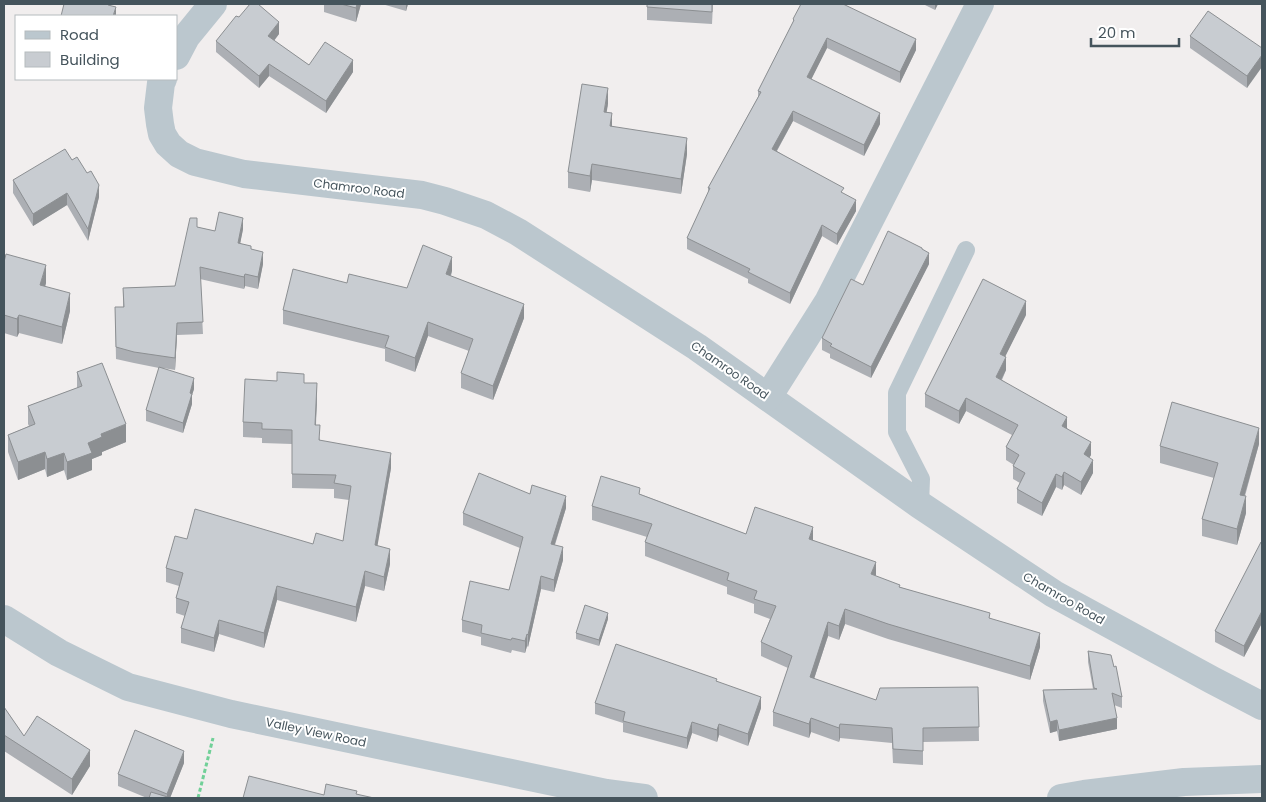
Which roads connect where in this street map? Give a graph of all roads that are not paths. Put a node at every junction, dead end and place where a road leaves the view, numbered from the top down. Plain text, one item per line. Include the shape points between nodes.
1 (213, 4) edge
2 (980, 4) edge
3 (178, 52) edge
4 (162, 80) edge
5 (966, 250) dead end
6 (768, 397) junction
7 (920, 505) junction
8 (4, 619) edge
9 (1262, 706) edge
10 (1262, 779) edge
11 (644, 798) edge
12 (1061, 798) edge

1 - 3 street
2 - 6 street via 828,302
4 - 6 street, Chamroo Road via 158,108 162,134 179,154 195,162 244,174 422,195 486,215 649,316
5 - 7 lane via 897,393 896,432 921,479
6 - 7 street, Chamroo Road
7 - 9 street, Chamroo Road via 1054,594
8 - 11 street, Valley View Road via 59,653 128,687 219,711 606,793
10 - 12 street via 1184,782

